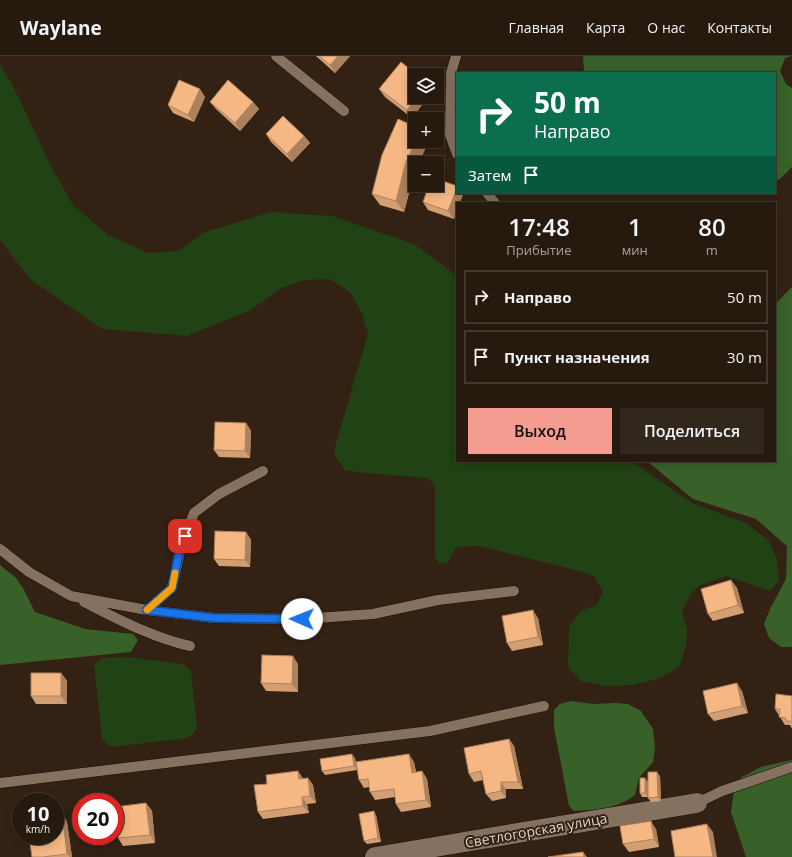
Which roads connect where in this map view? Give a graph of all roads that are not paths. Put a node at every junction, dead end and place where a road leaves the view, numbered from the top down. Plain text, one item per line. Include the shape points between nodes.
1 (276, 56) edge
2 (456, 56) edge
3 (344, 111) dead end
4 (456, 151) edge
5 (488, 194) edge
6 (494, 202) edge
7 (263, 471) dead end
8 (0, 549) edge
9 (514, 591) dead end
10 (71, 596) junction
11 (147, 610) junction
12 (190, 646) dead end
13 (544, 706) dead end
14 (792, 767) edge
15 (0, 783) edge
16 (697, 803) joint
17 (375, 857) edge

1 - 3 lane
2 - 4 lane via 451,73 450,135
5 - 6 lane
7 - 11 lane via 219,494 194,513 180,548 172,588
8 - 10 lane via 29,572
9 - 11 lane via 438,600 372,614 302,619 214,618
10 - 11 lane
10 - 12 lane via 130,625
13 - 15 lane via 430,731
14 - 16 lane via 748,781
16 - 17 street, Светлогорская улица

